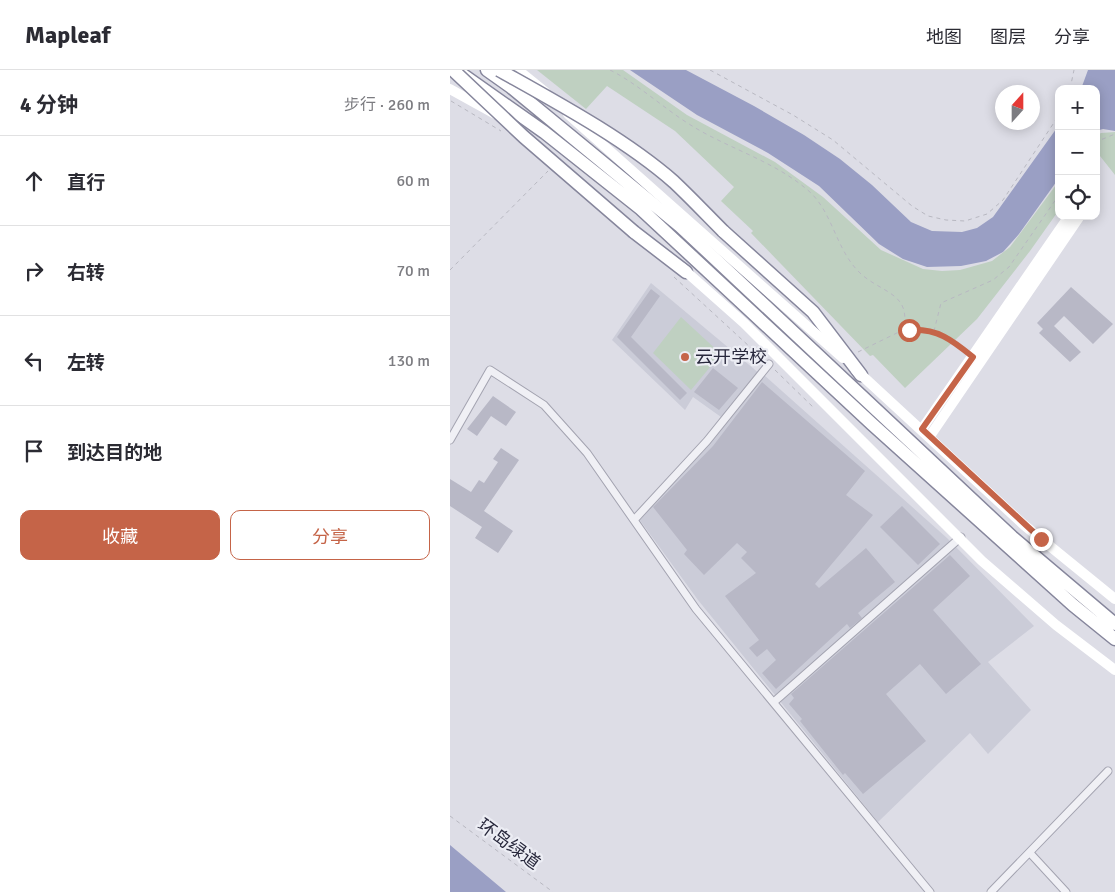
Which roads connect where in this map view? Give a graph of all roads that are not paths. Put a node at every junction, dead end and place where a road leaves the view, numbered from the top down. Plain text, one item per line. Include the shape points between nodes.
1 (454, 70) edge
2 (487, 70) edge
3 (499, 70) edge
4 (518, 70) edge
5 (450, 89) edge
6 (1066, 220) edge
7 (1077, 220) edge
8 (686, 272) junction
9 (769, 364) road end
10 (862, 375) junction
11 (926, 432) junction
12 (450, 440) edge
13 (634, 520) junction
14 (961, 537) junction
15 (1115, 599) edge
16 (1115, 624) edge
17 (1115, 639) edge
18 (1115, 670) edge
19 (775, 701) junction
20 (1108, 771) dead end
21 (1030, 854) junction
22 (930, 892) edge
23 (991, 892) edge
24 (1066, 892) edge

1 - 8 highway, bridge via 524,137 634,232
1 - 17 highway, bridge via 544,132 641,209 879,431
2 - 16 highway via 511,86 680,226 1040,563
3 - 10 highway, bridge via 624,145 673,182 814,312
4 - 10 main road
5 - 8 main road via 498,116 558,161
6 - 11 main road
7 - 11 main road
8 - 14 main road via 744,323
9 - 13 street via 707,441
10 - 11 main road
11 - 15 main road via 1030,530
12 - 13 street via 490,370 544,405 587,453
13 - 19 street via 696,609
14 - 18 main road via 1034,606
14 - 19 street
19 - 22 street
20 - 21 street
21 - 23 street
21 - 24 street

